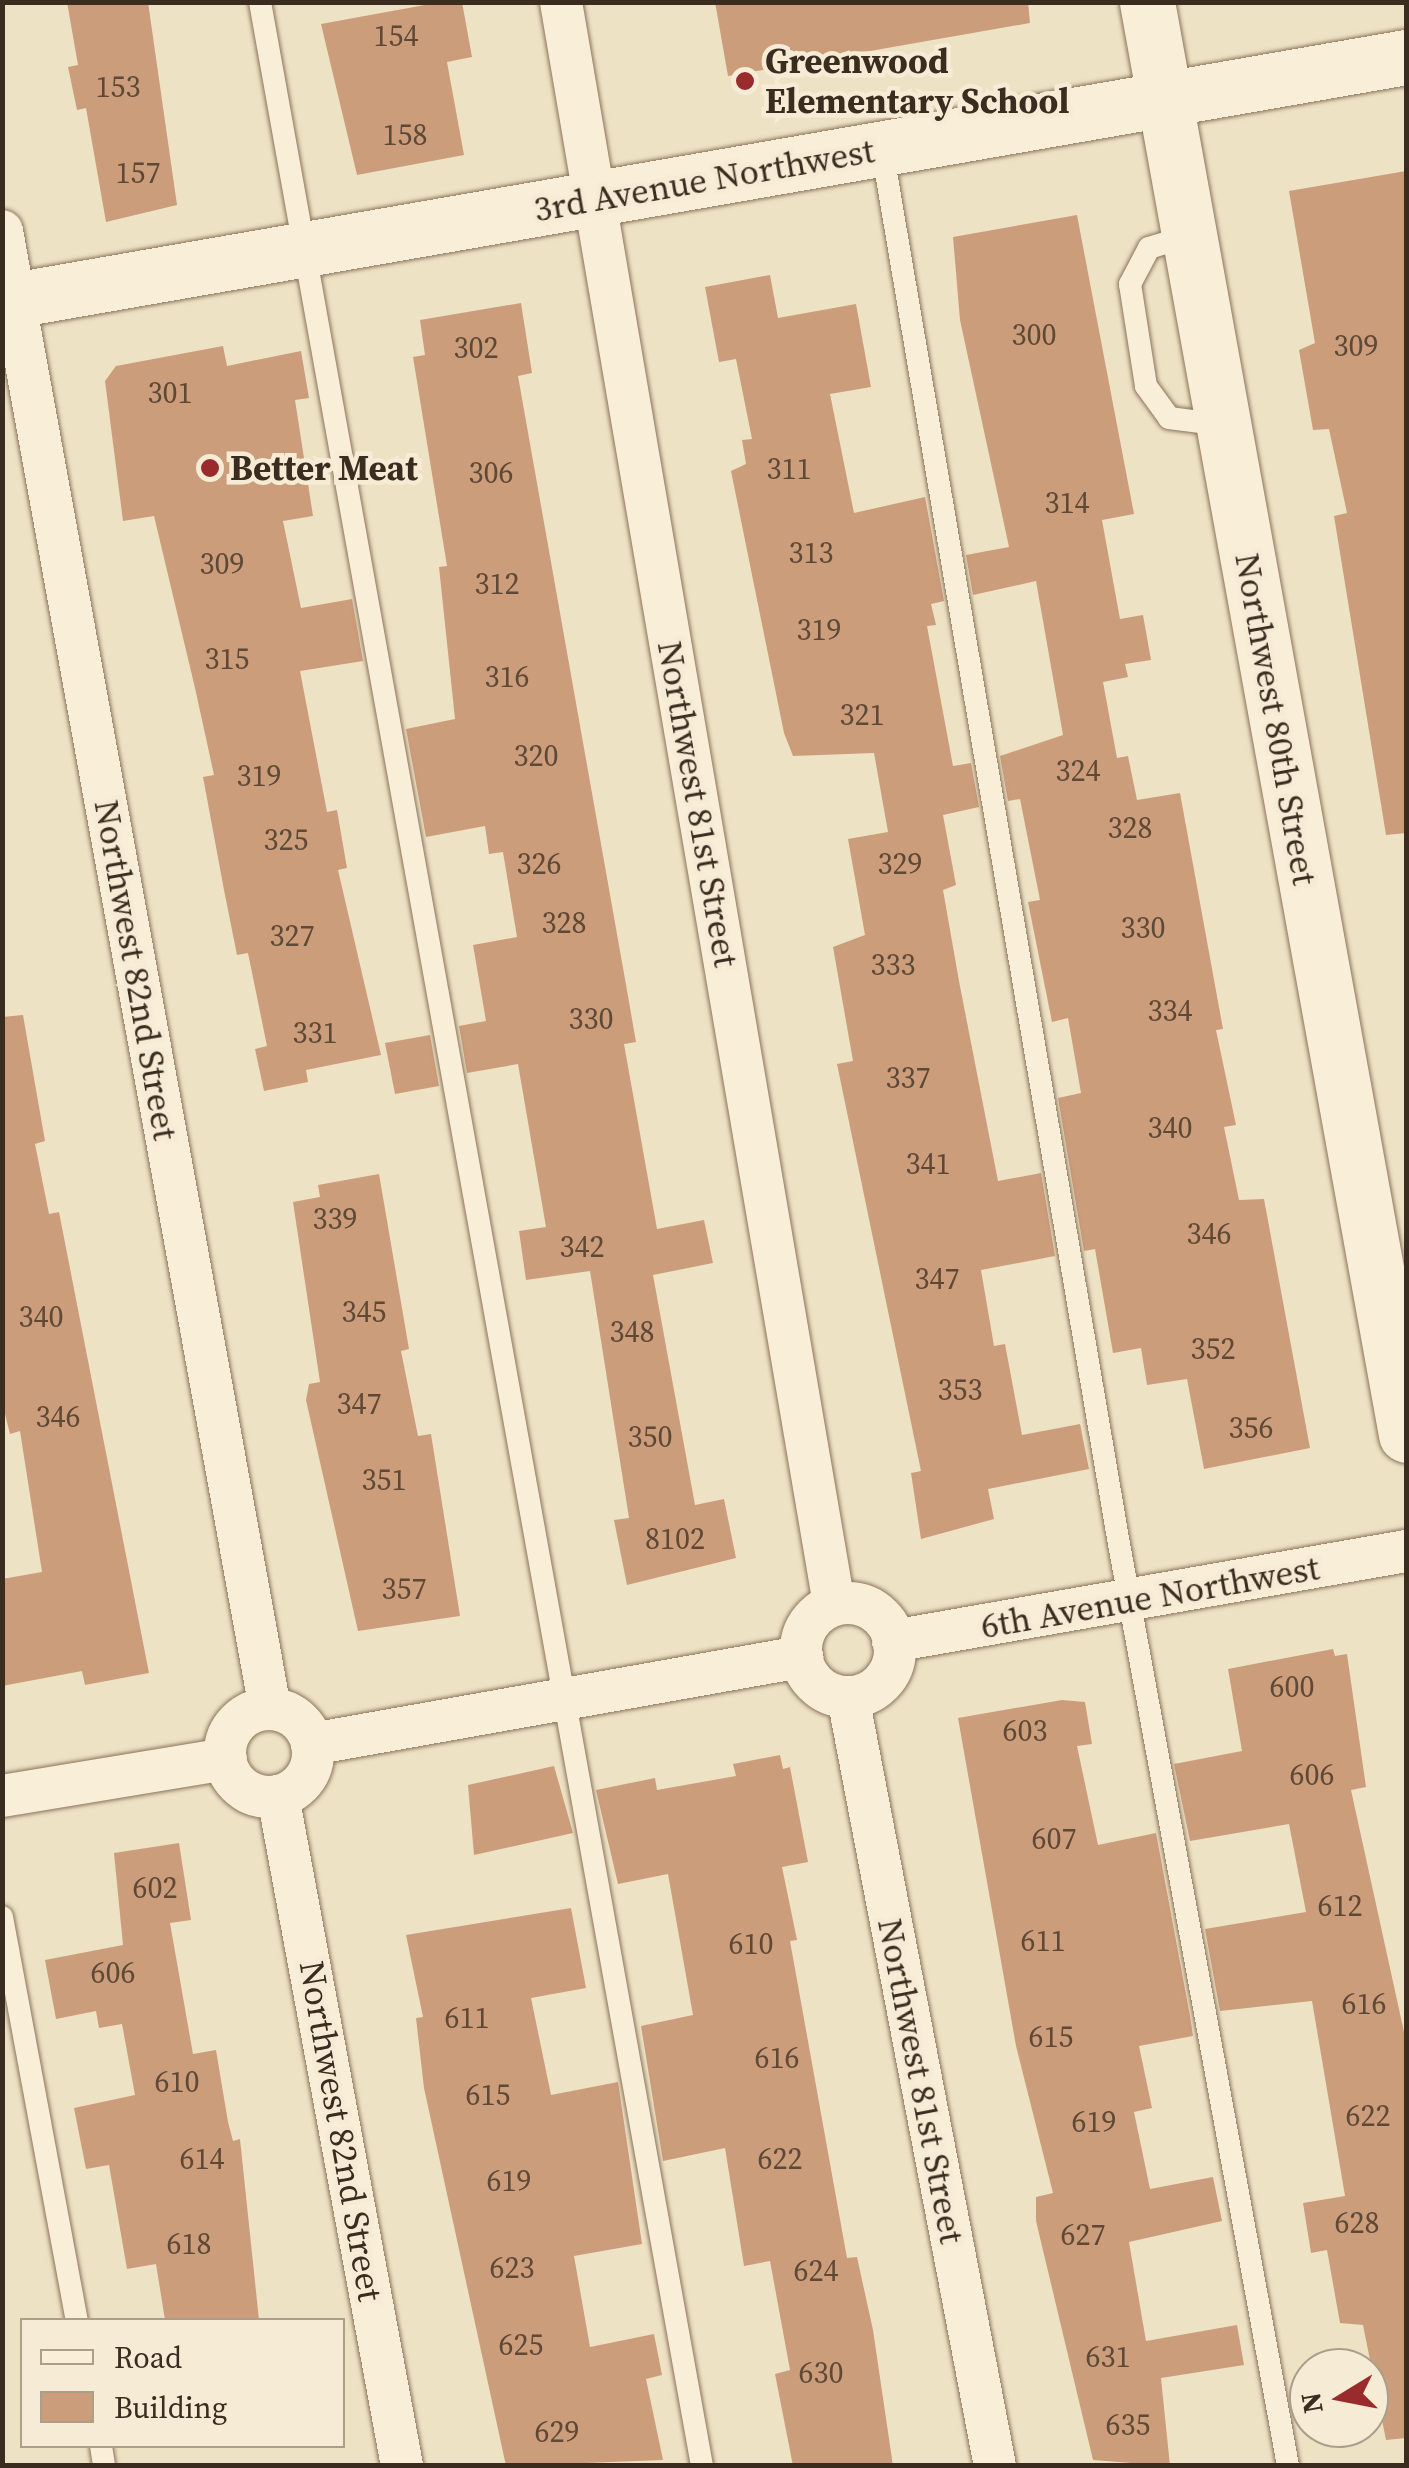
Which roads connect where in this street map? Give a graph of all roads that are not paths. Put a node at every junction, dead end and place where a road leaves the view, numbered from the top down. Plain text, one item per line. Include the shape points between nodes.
1 (260, 2) edge
2 (561, 2) edge
3 (1147, 2) edge
4 (1406, 58) edge
5 (1163, 100) junction
6 (882, 149) junction
7 (596, 199) junction
8 (2, 231) edge
9 (304, 250) junction
10 (9, 301) edge
11 (1406, 1435) edge
12 (1406, 1552) edge
13 (1129, 1601) junction
14 (834, 1606) junction
15 (894, 1641) junction
16 (802, 1658) junction
17 (848, 1697) junction
18 (564, 1700) junction
19 (270, 1709) junction
20 (312, 1744) junction
21 (226, 1759) junction
22 (2, 1796) edge
23 (278, 1796) junction
24 (2, 1917) edge
25 (78, 2318) edge
26 (402, 2466) edge
27 (702, 2466) edge
28 (995, 2466) edge
29 (1288, 2466) edge

1 - 9 lane
2 - 7 street, Northwest 81st Street
3 - 5 street, Northwest 80th Street
4 - 5 street, 3rd Avenue Northwest
5 - 6 street, 3rd Avenue Northwest
5 - 11 street, Northwest 80th Street
6 - 7 street, 3rd Avenue Northwest
6 - 13 lane
7 - 9 street, 3rd Avenue Northwest
7 - 14 street, Northwest 81st Street
8 - 10 street, Northwest 82nd Street
9 - 10 street, 3rd Avenue Northwest
9 - 18 lane
10 - 19 street, Northwest 82nd Street
12 - 13 street, 6th Avenue Northwest
13 - 15 street, 6th Avenue Northwest
13 - 29 lane
14 - 15 street via 875,1611
14 - 16 street via 807,1627
15 - 17 street via 886,1678
16 - 17 street via 817,1684
16 - 18 street
17 - 28 street, Northwest 81st Street
18 - 20 street
18 - 27 lane
19 - 20 street via 297,1720
19 - 21 street via 234,1727
20 - 23 street via 307,1776
21 - 22 street
21 - 23 street via 245,1790
23 - 26 street, Northwest 82nd Street
24 - 25 lane

